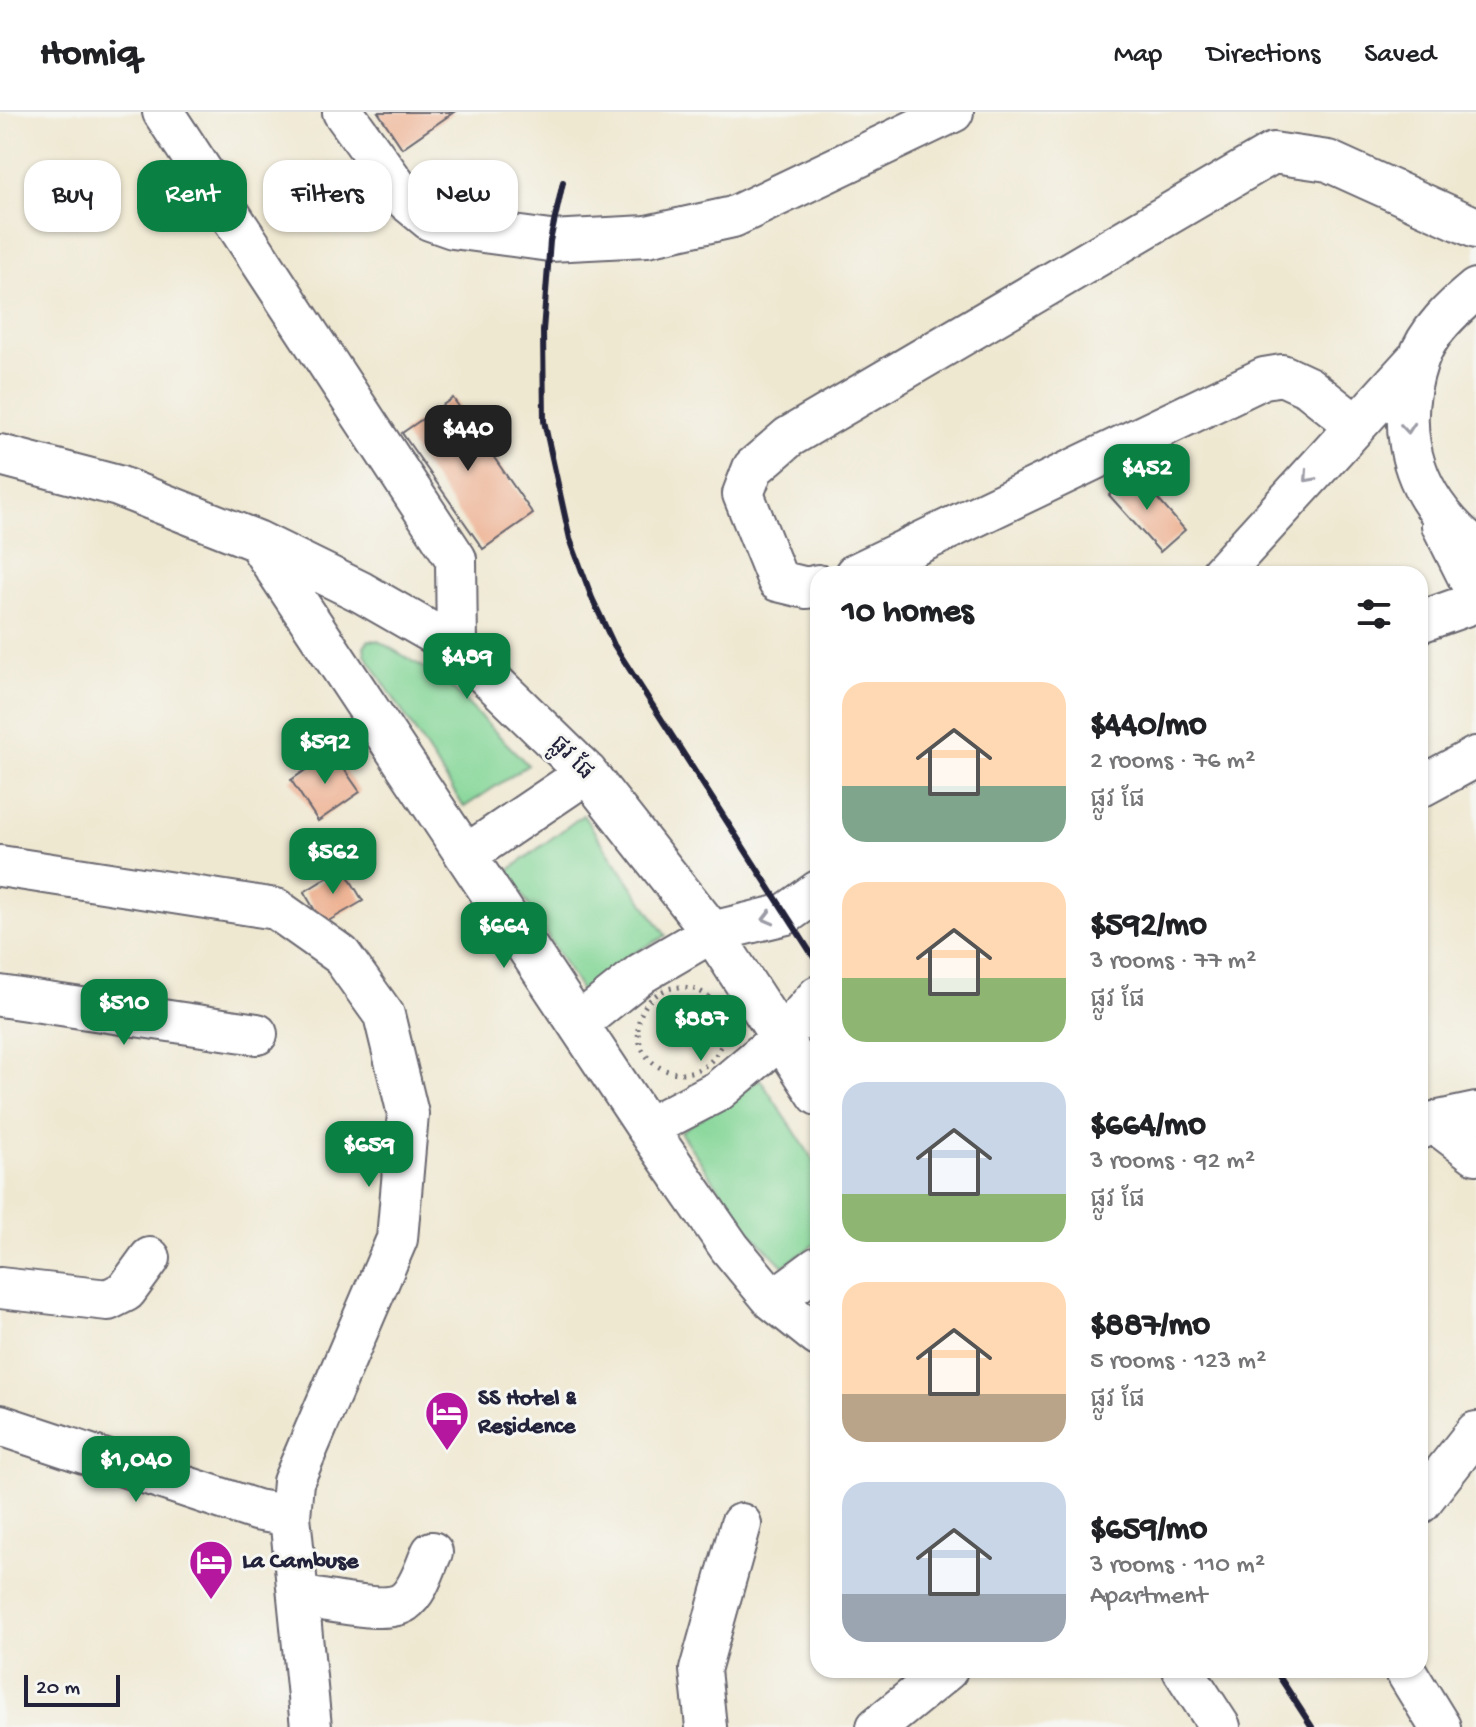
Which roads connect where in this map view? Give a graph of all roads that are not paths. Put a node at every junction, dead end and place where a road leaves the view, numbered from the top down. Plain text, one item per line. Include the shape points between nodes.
1 (163, 112) edge
2 (343, 112) edge
3 (953, 112) edge
4 (1476, 228) edge
5 (1476, 288) edge
6 (1418, 358) junction
7 (1356, 425) junction
8 (0, 455) edge
9 (1431, 503) junction
10 (257, 541) junction
11 (1476, 547) edge
12 (872, 566) edge
13 (1228, 566) edge
14 (810, 587) edge
15 (1476, 593) edge
16 (1476, 602) edge
17 (1428, 619) edge
18 (457, 647) junction
19 (1476, 757) edge
20 (587, 773) junction
21 (1428, 783) edge
22 (466, 855) junction
23 (0, 866) edge
24 (810, 897) edge
25 (712, 932) junction
26 (0, 996) edge
27 (810, 1005) edge
28 (578, 1024) junction
29 (257, 1034) dead end
30 (782, 1037) junction
31 (810, 1082) edge
32 (1476, 1113) edge
33 (1428, 1126) edge
34 (1428, 1127) edge
35 (647, 1128) junction
36 (1476, 1154) edge
37 (150, 1258) dead end
38 (810, 1273) edge
39 (0, 1288) edge
40 (773, 1300) junction
41 (810, 1330) edge
42 (0, 1425) edge
43 (1476, 1432) edge
44 (1428, 1493) edge
45 (290, 1516) junction
46 (741, 1524) dead end
47 (432, 1552) dead end
48 (298, 1596) junction
49 (937, 1678) edge
50 (1186, 1678) edge
51 (1410, 1678) edge
52 (1203, 1720) edge
53 (311, 1727) edge
54 (706, 1727) edge
55 (877, 1727) edge
56 (1440, 1727) edge

1 - 18 street via 456,559
2 - 3 street via 407,201 430,220 550,241 647,236 733,217
4 - 14 street via 1328,161 1273,153 789,437 753,468 743,494 778,581
5 - 6 street via 1442,320
6 - 7 street
6 -> 9 street via 1406,407 1409,445
7 - 12 street via 1308,387 1282,375 1264,378
7 -> 13 street
8 - 10 street, ផ្លូវ ផែ via 118,486
9 - 11 street
9 - 15 street
10 - 18 street, ផ្លូវ ផែ
10 - 22 street
16 - 17 street
18 - 20 street, ផ្លូវ ផែ
19 - 21 street
20 - 22 street
20 - 25 street, ផ្លូវ ផែ
22 - 28 street
23 - 45 street via 276,909 341,955 384,1015 408,1114 397,1239 293,1482
24 -> 25 street via 786,914
25 - 28 street via 642,973
25 - 30 street, ផ្លូវ ផែ
26 - 29 street
27 - 30 street
28 - 35 street
30 - 31 street, ផ្លូវ ផែ
30 - 35 street via 718,1091
32 - 33 street
34 - 36 street
35 - 40 street
37 - 39 street via 126,1291 108,1300
38 - 40 street
40 - 41 street
42 - 45 street via 256,1510
43 - 44 street
45 - 48 street
46 - 54 street via 700,1670
47 - 48 street via 414,1591 390,1608
48 - 53 street
49 - 55 street
50 - 52 street
51 - 56 street

